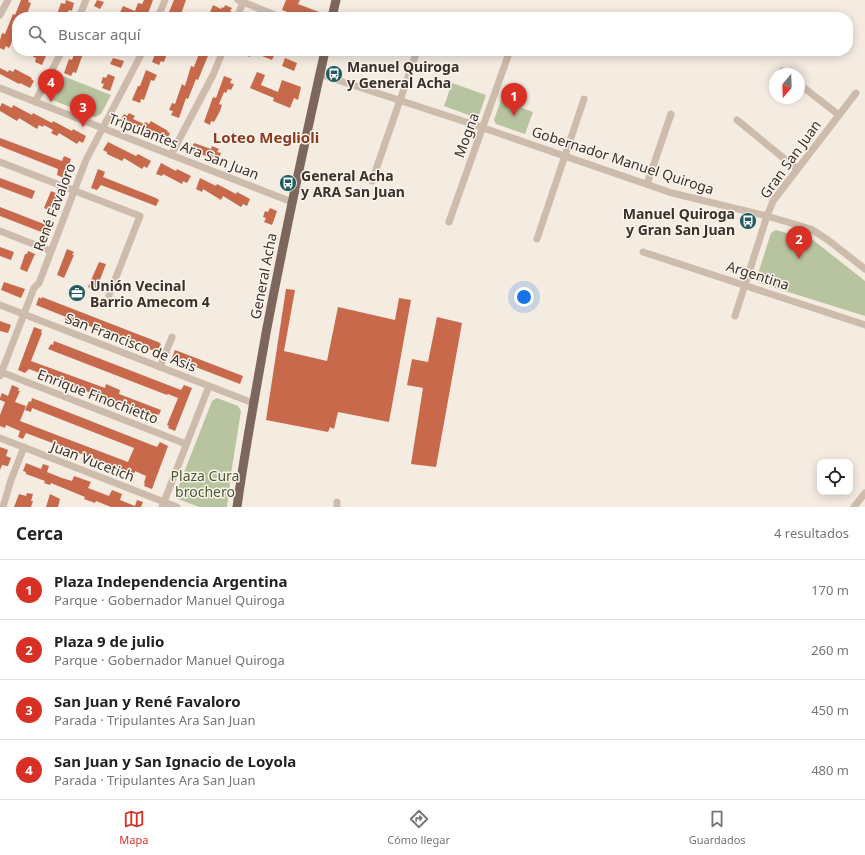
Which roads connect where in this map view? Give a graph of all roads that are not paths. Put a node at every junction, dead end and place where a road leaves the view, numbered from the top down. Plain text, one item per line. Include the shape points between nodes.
1 (8, 0) edge
2 (86, 0) edge
3 (165, 0) edge
4 (336, 0) edge
5 (242, 1) edge
6 (81, 12) edge
7 (160, 12) edge
8 (239, 12) edge
9 (268, 12) edge
10 (333, 12) edge
11 (0, 15) edge
12 (59, 56) edge
13 (140, 56) edge
14 (221, 56) edge
15 (323, 56) edge
16 (415, 56) edge
17 (508, 56) dead end
18 (319, 74) junction
19 (0, 88) edge
20 (805, 89) edge
21 (856, 93) dead end
22 (584, 99) dead end
23 (400, 100) junction
24 (35, 102) junction
25 (671, 114) dead end
26 (839, 115) junction
27 (737, 120) dead end
28 (103, 128) junction
29 (483, 128) junction
30 (171, 155) junction
31 (565, 156) junction
32 (0, 162) edge
33 (797, 169) junction
34 (372, 182) dead end
35 (647, 184) junction
36 (74, 190) junction
37 (292, 202) junction
38 (766, 216) junction
39 (449, 222) dead end
40 (0, 231) edge
41 (537, 240) dead end
42 (51, 251) junction
43 (643, 252) dead end
44 (865, 269) edge
45 (745, 285) junction
46 (109, 295) dead end
47 (0, 305) edge
48 (24, 314) junction
49 (735, 316) dead end
50 (865, 325) edge
51 (172, 337) dead end
52 (160, 367) junction
53 (1, 374) edge
54 (209, 386) junction
55 (253, 403) junction
56 (0, 438) edge
57 (186, 444) junction
58 (24, 447) junction
59 (865, 492) edge
60 (163, 504) edge
61 (3, 507) edge
62 (177, 507) edge
63 (238, 507) edge
64 (854, 507) edge

1 - 11 street
2 - 6 street
3 - 7 street
4 - 10 main road
5 - 8 street
5 - 9 street
12 - 24 street
13 - 28 street, René Favaloro
14 - 30 street
15 - 18 main road, General Acha
16 - 23 street
17 - 29 street, Mogna
18 - 23 street, Gobernador Manuel Quiroga
18 - 37 main road, General Acha
19 - 24 street, Tripulantes Ara San Juan
20 - 26 street
21 - 26 street, Gran San Juan
22 - 31 street
23 - 29 street, Gobernador Manuel Quiroga
23 - 34 street
24 - 28 street, Tripulantes Ara San Juan
25 - 35 street
26 - 33 street, Gran San Juan
27 - 33 street
28 - 30 street, Tripulantes Ara San Juan
28 - 36 street, René Favaloro
29 - 31 street, Gobernador Manuel Quiroga
29 - 39 street, Mogna
30 - 37 street, Tripulantes Ara San Juan
31 - 35 street, Gobernador Manuel Quiroga
31 - 41 street
32 - 36 street
33 - 38 street, Gran San Juan via 773,201
35 - 38 street, Gobernador Manuel Quiroga via 672,193
36 - 42 street, René Favaloro
36 - 46 street via 140,216
37 - 55 main road, General Acha
38 - 44 street, Gobernador Manuel Quiroga via 811,229
38 - 45 street, Gran San Juan
40 - 42 street
42 - 48 street, René Favaloro
43 - 45 street, Argentina
45 - 49 street, Gran San Juan
45 - 50 street, Argentina
47 - 48 street, San Francisco de Asis
48 - 52 street, San Francisco de Asis
48 - 53 street, René Favaloro
51 - 52 street
52 - 54 street, San Francisco de Asis
53 - 57 street, Enrique Finochietto
54 - 55 street, San Francisco de Asis
54 - 57 street
55 - 63 main road, General Acha
56 - 58 street, Juan Vucetich
57 - 60 street
58 - 60 street, Juan Vucetich
58 - 61 street
59 - 64 street
60 - 62 street, Juan Vucetich

